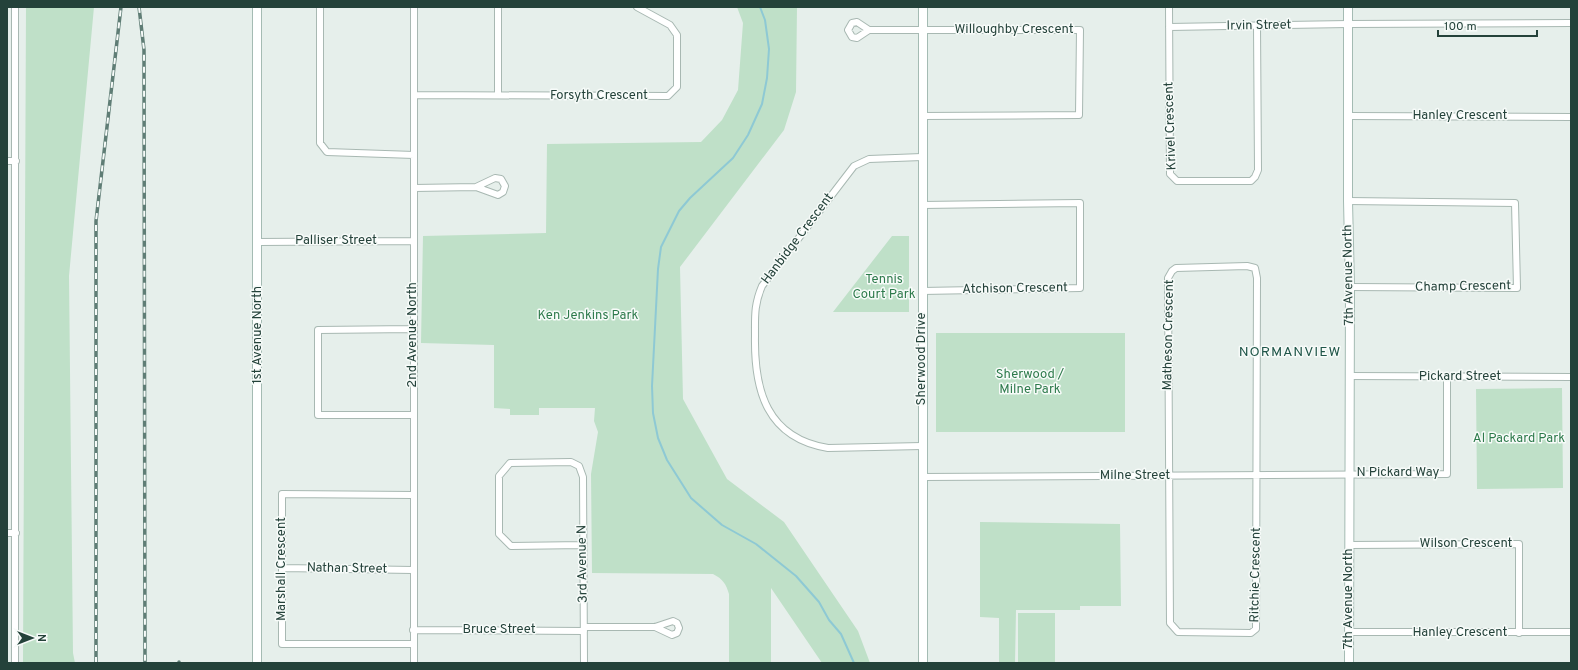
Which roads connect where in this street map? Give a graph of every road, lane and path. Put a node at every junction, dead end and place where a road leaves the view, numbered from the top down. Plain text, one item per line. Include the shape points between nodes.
1 (15, 7) edge
2 (258, 7) edge
3 (320, 7) edge
4 (414, 7) edge
5 (498, 7) edge
6 (637, 7) edge
7 (923, 7) edge
8 (1169, 7) edge
9 (1348, 7) edge
10 (1571, 23) edge
11 (1348, 24) junction
12 (1257, 26) junction
13 (1169, 28) junction
14 (869, 30) dead end
15 (922, 30) junction
16 (414, 95) junction
17 (498, 95) junction
18 (922, 116) junction
19 (1349, 116) junction
20 (1571, 117) edge
21 (414, 155) junction
22 (922, 157) junction
23 (7, 161) edge
24 (16, 161) junction
25 (476, 187) dead end
26 (414, 188) junction
27 (1348, 201) junction
28 (922, 205) junction
29 (414, 241) junction
30 (258, 242) junction
31 (1350, 287) junction
32 (922, 292) junction
33 (413, 329) junction
34 (1349, 376) junction
35 (1571, 377) edge
36 (1446, 378) junction
37 (413, 415) junction
38 (922, 446) junction
39 (1349, 473) junction
40 (1169, 476) junction
41 (1257, 476) junction
42 (922, 477) junction
43 (413, 495) junction
44 (7, 533) edge
45 (16, 533) junction
46 (583, 545) junction
47 (1349, 545) junction
48 (282, 568) junction
49 (413, 570) junction
50 (655, 627) dead end
51 (584, 629) junction
52 (414, 630) junction
53 (1350, 632) junction
54 (1571, 632) edge
55 (1519, 633) junction
56 (414, 644) junction
57 (15, 663) edge
58 (257, 663) edge
59 (414, 663) edge
60 (584, 663) edge
61 (923, 663) edge
62 (1349, 663) edge

1 - 24 street
2 - 30 street, 1st Avenue North
3 - 21 street via 320,143 327,152
4 - 16 street, 2nd Avenue North
5 - 17 street
6 - 17 street, Forsyth Crescent via 670,25 677,35 677,87 668,96
7 - 15 street, Sherwood Drive
8 - 13 street, Krivel Crescent
9 - 11 street, 7th Avenue North
10 - 11 street, Irvin Street
11 - 12 street, Irvin Street
11 - 19 street, 7th Avenue North
12 - 13 street, Irvin Street
12 - 13 street, Krivel Crescent via 1258,170 1250,181 1177,181 1170,174
14 - 15 street
15 - 18 street, Sherwood Drive
15 - 18 street, Willoughby Crescent via 1080,30 1079,115
16 - 17 street, Forsyth Crescent
16 - 21 street, 2nd Avenue North
18 - 22 street, Sherwood Drive
19 - 20 street, Hanley Crescent
19 - 27 street, 7th Avenue North
21 - 26 street, 2nd Avenue North
22 - 28 street, Sherwood Drive
22 - 38 street, Hanbidge Crescent via 869,159 854,166 762,286 755,302 754,356 760,393 766,405 777,423 800,440 828,448
23 - 24 street
24 - 45 street
25 - 26 street
26 - 29 street, 2nd Avenue North
27 - 31 street, 7th Avenue North
27 - 31 street, Champ Crescent via 1515,203 1516,288
28 - 32 street, Sherwood Drive
28 - 32 street, Atchison Crescent via 1080,202 1080,288
29 - 30 street, Palliser Street
29 - 33 street, 2nd Avenue North
30 - 58 street, 1st Avenue North
31 - 34 street, 7th Avenue North
32 - 38 street, Sherwood Drive
33 - 37 street, 2nd Avenue North
33 - 37 street via 318,330 318,415
34 - 36 street, Pickard Street
34 - 39 street, 7th Avenue North
35 - 36 street, Pickard Street
36 - 39 street, N Pickard Way via 1447,474
37 - 43 street, 2nd Avenue North
38 - 42 street, Sherwood Drive
39 - 41 street, Milne Street
39 - 47 street, 7th Avenue North
40 - 41 street, Milne Street
40 - 41 street, Ritchie Crescent via 1170,624 1178,632 1251,633 1256,629 1258,620
40 - 41 street, Matheson Crescent via 1168,278 1176,268 1247,266 1255,268 1257,278
40 - 42 street, Milne Street
42 - 61 street, Sherwood Drive
43 - 48 street, Marshall Crescent via 282,494
43 - 49 street, 2nd Avenue North
44 - 45 street
45 - 57 street
46 - 46 street, 3rd Avenue N via 512,546 498,534 499,476 510,463 571,462 579,466 583,477
46 - 51 street, 3rd Avenue N
47 - 53 street, 7th Avenue North
47 - 55 street, Wilson Crescent via 1518,544
48 - 49 street, Nathan Street
48 - 56 street, Marshall Crescent via 282,644
49 - 52 street, 2nd Avenue North
50 - 51 street, Bruce Street
51 - 52 street, Bruce Street
51 - 60 street, 3rd Avenue N
52 - 56 street, 2nd Avenue North
53 - 55 street, Hanley Crescent
53 - 62 street, 7th Avenue North
54 - 55 street, Hanley Crescent
56 - 59 street, 2nd Avenue North

